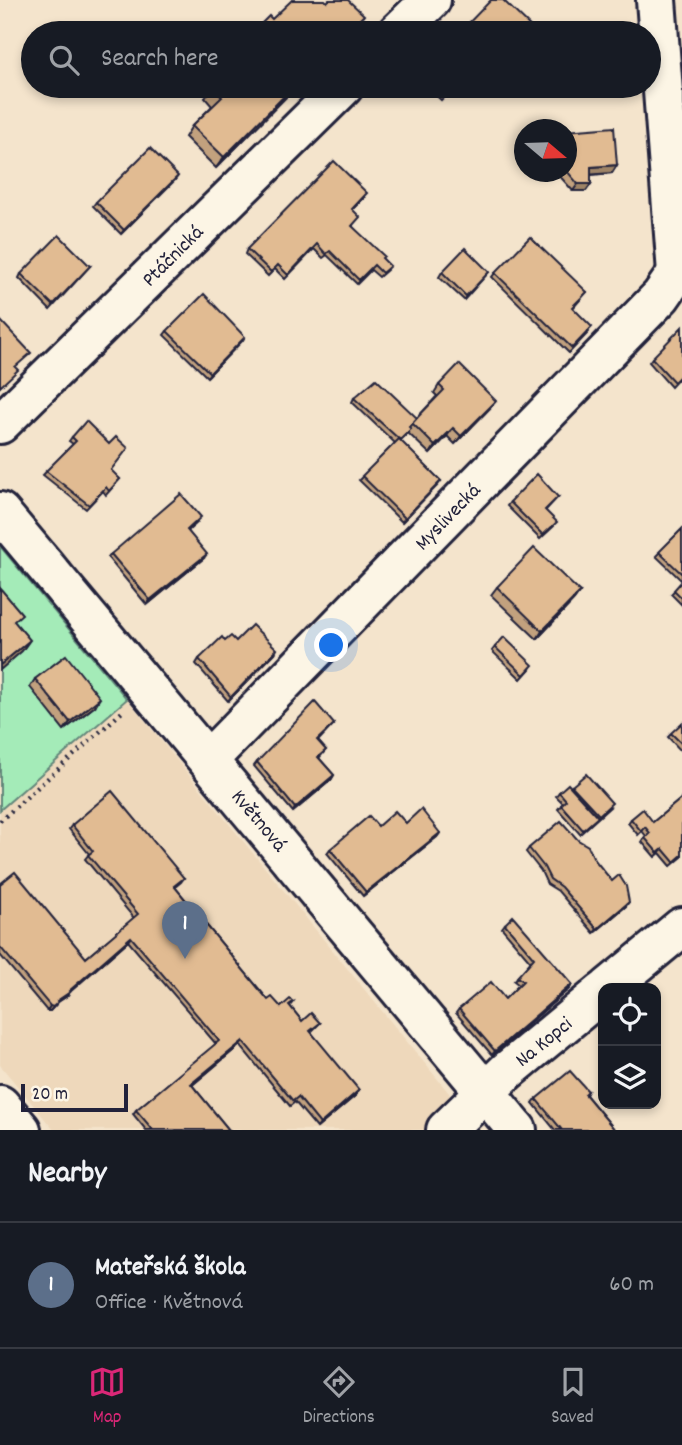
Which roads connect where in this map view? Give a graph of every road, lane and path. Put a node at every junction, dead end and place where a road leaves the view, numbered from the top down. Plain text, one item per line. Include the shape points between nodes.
1 (431, 0) edge
2 (656, 0) edge
3 (409, 21) edge
4 (658, 21) edge
5 (661, 59) edge
6 (332, 98) edge
7 (679, 272) edge
8 (0, 424) edge
9 (0, 512) edge
10 (148, 687) junction
11 (209, 759) junction
12 (0, 821) edge
13 (682, 928) edge
14 (614, 983) edge
15 (598, 996) edge
16 (485, 1091) junction
17 (0, 1105) edge
18 (21, 1130) edge
19 (446, 1130) edge
20 (517, 1130) edge

1 - 3 street
2 - 4 street
5 - 7 street
6 - 8 street, Ptáčnická
7 - 11 street, Myslivecká via 661,296
9 - 10 street, Květnová
10 - 11 street, Květnová
10 - 12 path
11 - 16 street, Květnová
13 - 14 street
15 - 16 street, Na Kopci
16 - 19 street, Na Kopci
16 - 20 street, Květnová
17 - 18 street

